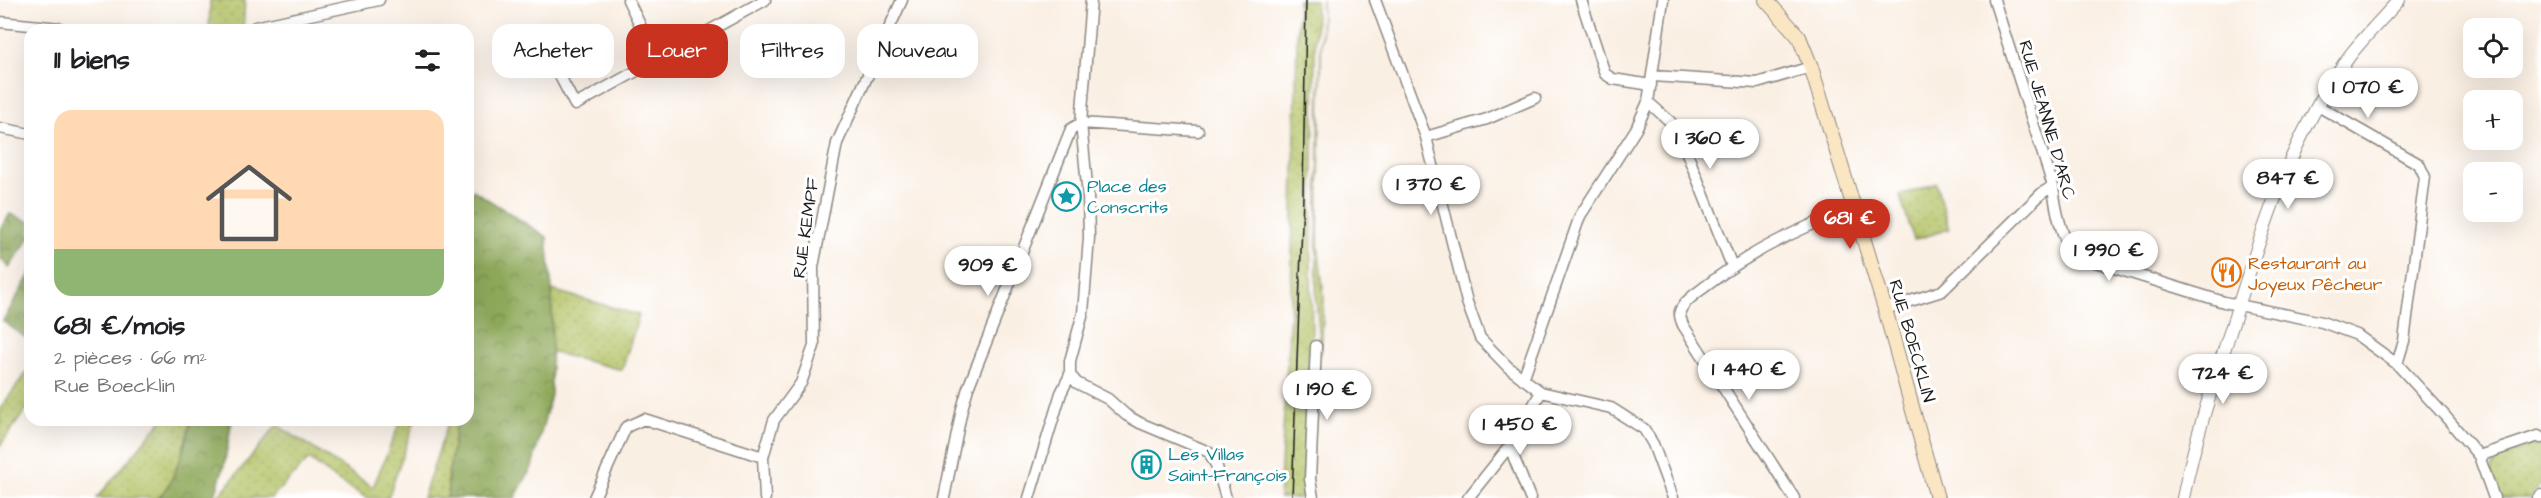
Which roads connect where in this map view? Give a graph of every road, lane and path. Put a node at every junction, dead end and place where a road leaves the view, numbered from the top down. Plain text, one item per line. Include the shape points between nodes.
1 (378, 0) edge
2 (628, 0) edge
3 (765, 0) edge
4 (902, 0) edge
5 (1090, 0) edge
6 (1375, 0) edge
7 (1581, 0) edge
8 (1663, 0) edge
9 (1766, 0) edge
10 (1994, 0) edge
11 (2399, 0) edge
12 (0, 22) edge
13 (24, 24) edge
14 (269, 24) edge
15 (640, 24) edge
16 (722, 24) edge
17 (1811, 67) junction
18 (626, 77) edge
19 (561, 78) edge
20 (1652, 81) junction
21 (1535, 98) dead end
22 (1648, 102) junction
23 (2318, 106) junction
24 (1081, 123) junction
25 (0, 128) edge
26 (1198, 131) dead end
27 (24, 133) edge
28 (1426, 137) junction
29 (2053, 186) junction
30 (1854, 208) junction
31 (1732, 266) junction
32 (2238, 306) junction
33 (1885, 309) junction
34 (1316, 346) dead end
35 (2397, 364) junction
36 (1070, 375) junction
37 (1523, 379) junction
38 (1541, 392) junction
39 (2541, 438) edge
40 (1512, 443) junction
41 (2479, 456) junction
42 (763, 457) junction
43 (594, 498) edge
44 (765, 498) edge
45 (944, 498) edge
46 (1029, 498) edge
47 (1226, 498) edge
48 (1313, 498) edge
49 (1468, 498) edge
50 (1530, 498) edge
51 (1673, 498) edge
52 (1794, 498) edge
53 (1936, 498) edge
54 (2183, 498) edge
55 (2494, 498) edge

1 - 14 street
2 - 15 street
3 - 16 street
4 - 42 street, RUE KEMPF via 837,143 813,267 814,346 801,383 774,420
5 - 24 street
6 - 28 street
7 - 20 street via 1605,74 1613,79
8 - 20 street
9 - 17 main road, RUE BOECKLIN via 1799,38
10 - 29 street, RUE JEANNE D'ARC
11 - 23 street via 2349,56
12 - 13 street
17 - 20 street via 1757,83
17 - 30 main road, RUE BOECKLIN
18 - 19 street via 575,105
20 - 22 street
21 - 28 street via 1487,119
22 - 31 street via 1679,133
22 - 37 street via 1636,129 1580,216
23 - 32 street via 2291,157
23 - 35 street via 2419,164 2425,177 2404,341
24 - 26 street
24 - 36 street via 1089,238 1085,301
24 - 45 street via 1071,129 968,388
25 - 27 street
28 - 37 street via 1472,319 1485,345
29 - 32 street, RUE JEANNE D'ARC via 2070,251 2076,256
29 - 33 street via 1942,291
30 - 31 street via 1769,244
30 - 33 main road, RUE BOECKLIN
31 - 52 street via 1683,305 1679,317
32 - 35 street via 2322,322 2357,335
32 - 54 street
33 - 53 main road, RUE BOECKLIN
34 - 48 street via 1310,479
35 - 41 street
36 - 46 street
36 - 47 street via 1140,423 1209,452
37 - 38 street
38 - 40 street
38 - 51 street via 1611,408 1644,429
39 - 41 street
40 - 49 street
40 - 50 street
41 - 55 street
42 - 43 street via 644,419 626,427
42 - 44 street, RUE KEMPF

